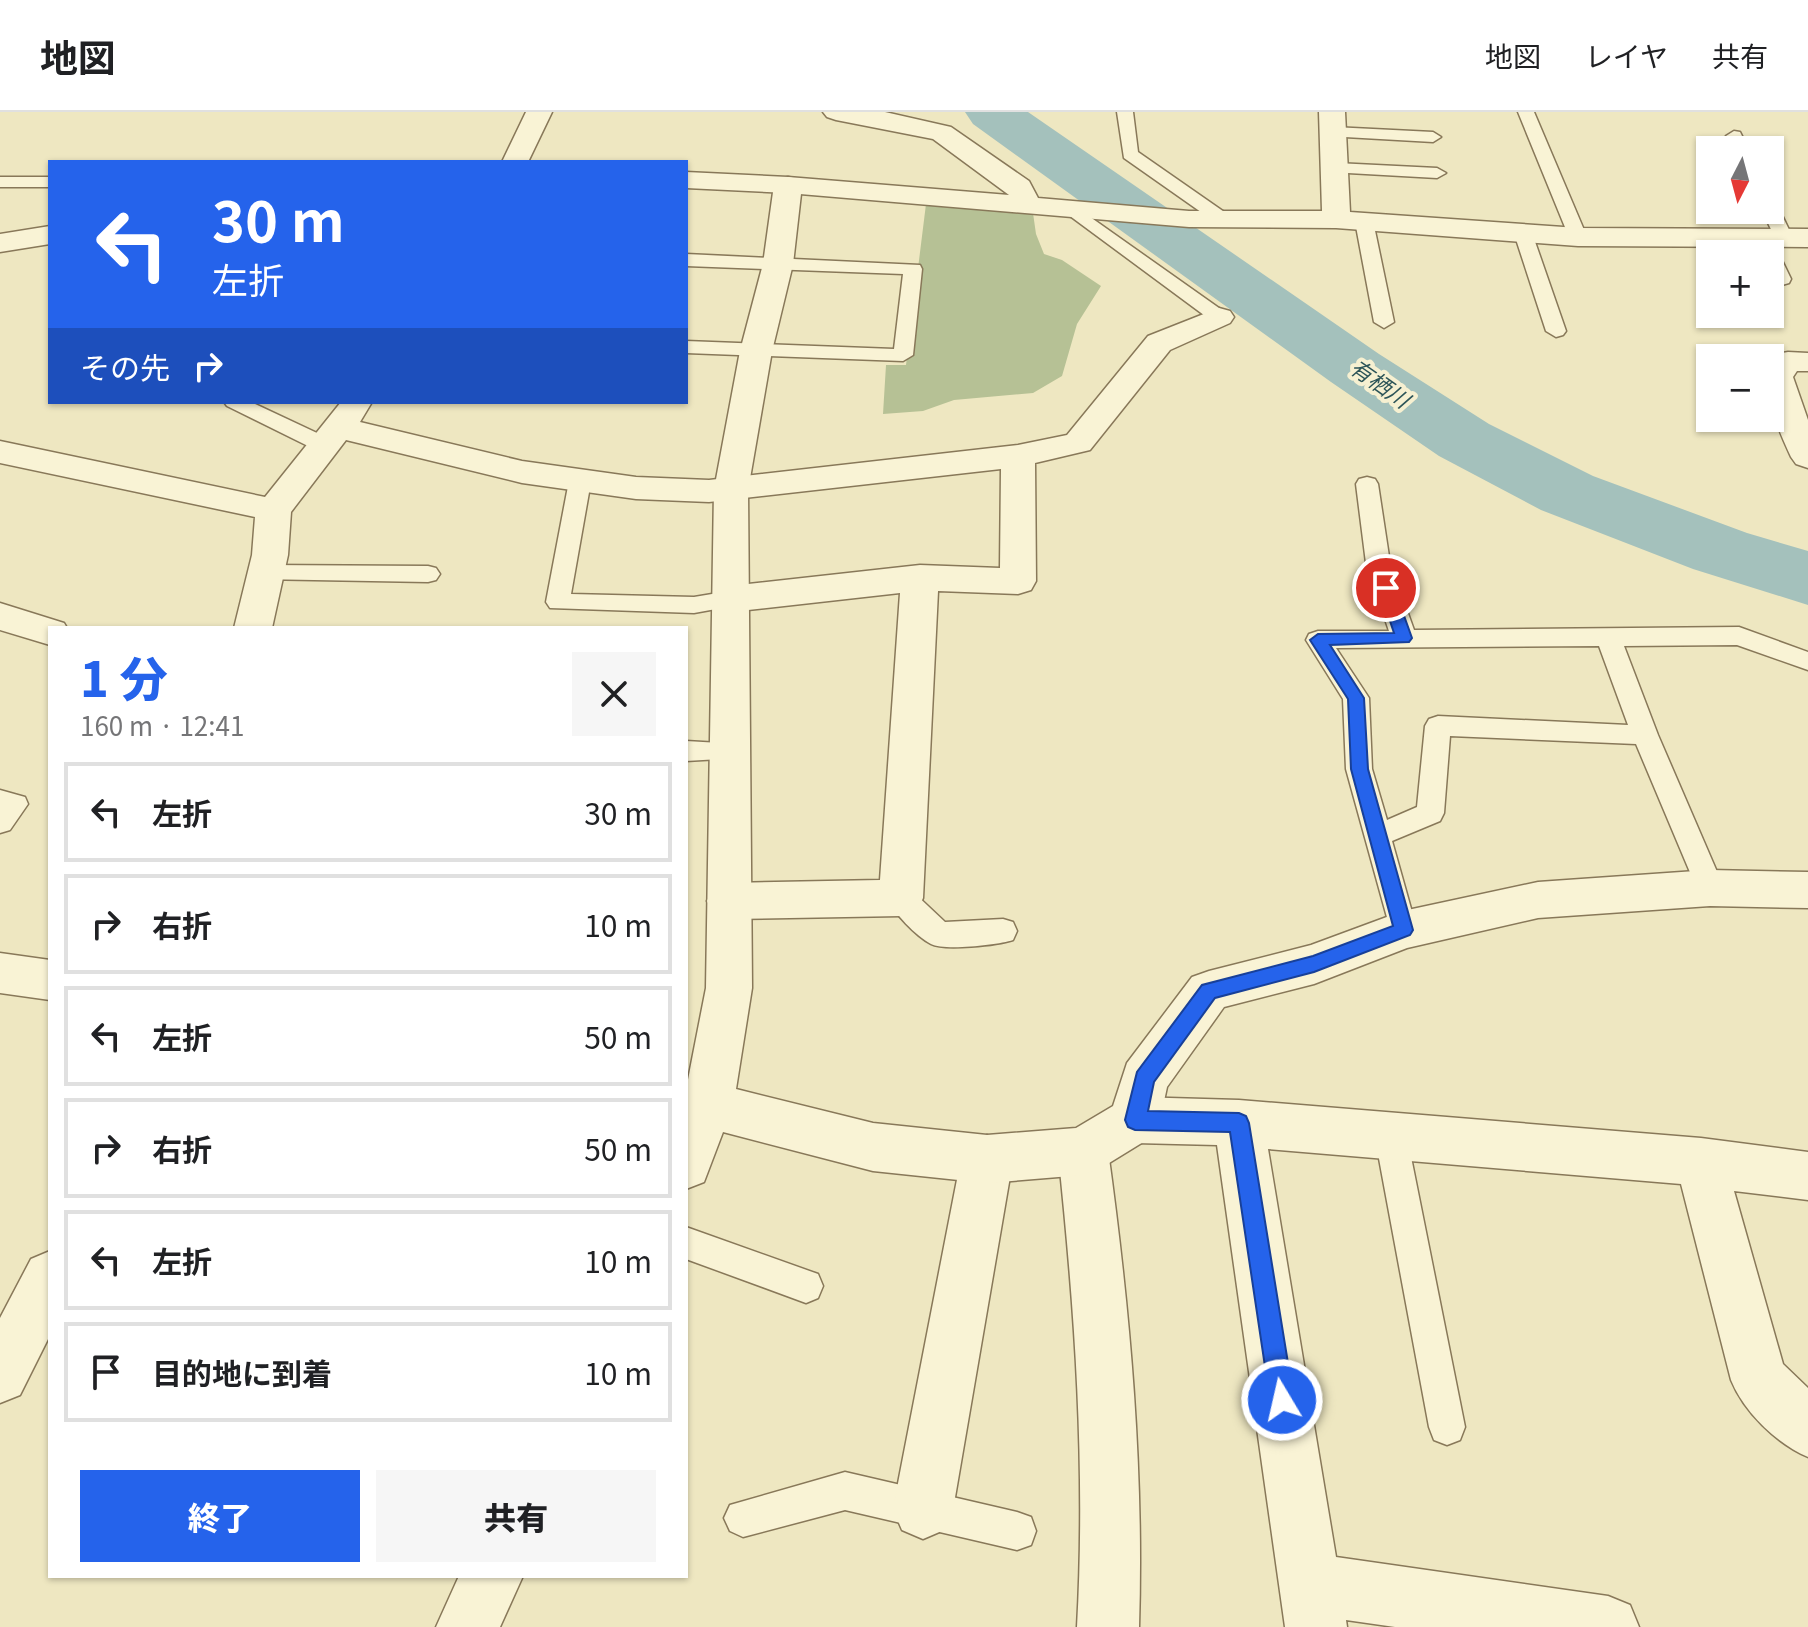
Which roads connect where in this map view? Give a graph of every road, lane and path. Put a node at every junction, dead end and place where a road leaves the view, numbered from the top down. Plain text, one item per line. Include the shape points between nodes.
1 (539, 112) edge
2 (836, 112) edge
3 (1125, 112) edge
4 (1526, 112) edge
5 (1332, 122) edge
6 (1433, 137) dead end
7 (516, 160) edge
8 (1336, 168) junction
9 (1437, 173) dead end
10 (688, 180) edge
11 (0, 182) edge
12 (48, 182) edge
13 (788, 185) junction
14 (1029, 207) junction
15 (1082, 212) junction
16 (1224, 220) junction
17 (1350, 221) junction
18 (1523, 233) junction
19 (48, 235) edge
20 (1578, 237) junction
21 (1696, 241) edge
22 (0, 243) edge
23 (688, 260) edge
24 (778, 264) junction
25 (1219, 317) joint
26 (1384, 322) dead end
27 (1556, 331) dead end
28 (688, 347) edge
29 (756, 351) junction
30 (1808, 362) edge
31 (243, 404) edge
32 (340, 425) edge
33 (0, 452) edge
34 (1018, 456) junction
35 (1808, 457) edge
36 (580, 481) junction
37 (1367, 484) dead end
38 (731, 490) junction
39 (273, 510) junction
40 (265, 573) junction
41 (428, 574) dead end
42 (920, 578) junction
43 (730, 599) junction
44 (0, 616) edge
45 (253, 626) edge
46 (48, 631) edge
47 (1608, 637) junction
48 (1404, 638) junction
49 (1808, 661) edge
50 (1645, 735) junction
51 (688, 751) edge
52 (728, 751) junction
53 (0, 800) edge
54 (0, 822) edge
55 (1379, 835) junction
56 (1710, 888) junction
57 (1808, 890) edge
58 (901, 898) junction
59 (729, 901) junction
60 (1403, 930) junction
61 (1003, 931) dead end
62 (0, 973) edge
63 (48, 980) edge
64 (703, 1079) edge
65 (1135, 1120) junction
66 (1239, 1123) junction
67 (1391, 1137) junction
68 (1083, 1151) junction
69 (688, 1155) edge
70 (987, 1159) junction
71 (1701, 1162) junction
72 (1808, 1176) edge
73 (688, 1244) edge
74 (48, 1282) edge
75 (806, 1286) dead end
76 (0, 1375) edge
77 (1447, 1427) dead end
78 (1808, 1428) edge
79 (923, 1509) junction
80 (743, 1518) dead end
81 (1017, 1531) dead end
82 (491, 1578) edge
83 (1313, 1606) edge
84 (467, 1627) edge
85 (1108, 1627) edge
86 (1608, 1627) edge

1 - 7 street
2 - 14 street via 942,133 1019,187
3 - 16 lane via 1130,154
4 - 20 lane
5 - 6 lane
5 - 8 street
8 - 9 lane
8 - 17 street
10 - 13 street
11 - 12 lane
13 - 14 street
13 - 24 street
14 - 15 street
15 - 16 street
15 - 25 lane
16 - 17 street
17 - 18 street
17 - 26 lane
18 - 20 street
18 - 27 lane
19 - 22 street
20 - 21 street
23 - 24 lane
24 - 29 street
24 - 29 lane via 913,269 903,355
25 - 34 street via 1159,343 1078,443
28 - 29 lane
29 - 38 street
30 - 35 street via 1788,361 1777,377
31 - 32 lane
32 - 36 street via 456,459
32 - 39 street
33 - 39 street
34 - 38 street
34 - 42 street via 1018,581
36 - 38 street
36 - 43 lane via 558,602 694,605
37 - 48 lane via 1378,563
38 - 43 street
39 - 40 street
40 - 41 lane
40 - 45 street
42 - 43 street
42 - 58 street
43 - 52 street
44 - 46 street
47 - 48 lane
47 - 49 lane via 1739,636
47 - 50 lane
48 - 55 lane via 1318,640 1356,698 1359,769
50 - 55 lane via 1438,726 1430,813
50 - 56 lane
51 - 52 lane
52 - 59 street
53 - 54 lane via 15,804
55 - 60 lane
56 - 57 street
56 - 60 street via 1538,900
58 - 59 street
58 - 61 lane via 939,935
59 - 64 street via 729,988
60 - 65 street via 1314,964 1209,991 1144,1079
62 - 63 street
64 - 69 street
64 - 70 street via 873,1147
65 - 66 street
65 - 68 street
66 - 67 street
66 - 83 street
67 - 71 street
67 - 77 lane
68 - 70 street
68 - 85 street via 1109,1398
70 - 79 street
71 - 72 street
71 - 78 street via 1759,1380
73 - 75 lane
74 - 76 street
79 - 80 lane via 845,1491
79 - 81 lane
82 - 84 street
83 - 86 street

